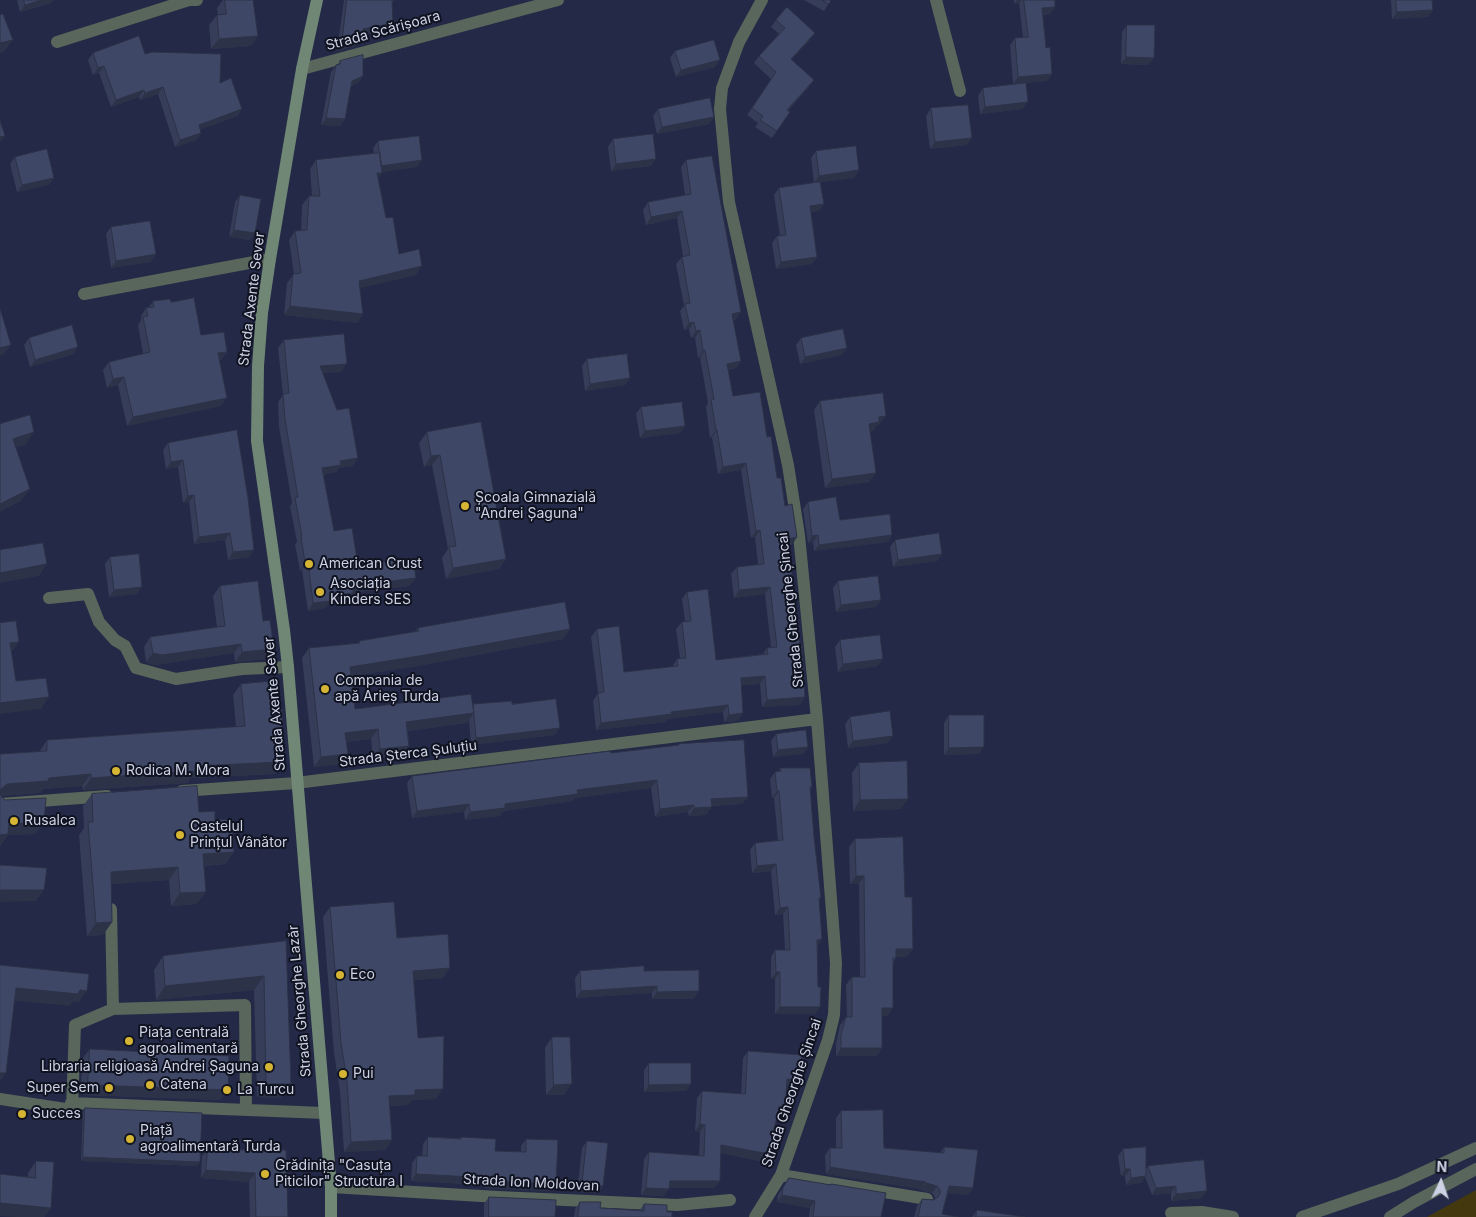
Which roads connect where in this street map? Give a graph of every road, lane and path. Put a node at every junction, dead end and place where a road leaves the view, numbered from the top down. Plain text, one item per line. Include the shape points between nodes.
1 (197, 0) edge
2 (317, 0) edge
3 (558, 0) edge
4 (762, 0) edge
5 (936, 0) edge
6 (57, 42) dead end
7 (302, 69) junction
8 (960, 91) dead end
9 (270, 258) junction
10 (84, 294) dead end
11 (49, 598) dead end
12 (288, 667) junction
13 (817, 719) junction
14 (296, 783) junction
15 (172, 792) edge
16 (122, 795) edge
17 (0, 804) edge
18 (111, 909) edge
19 (114, 1009) junction
20 (0, 1099) edge
21 (71, 1104) junction
22 (246, 1110) junction
23 (324, 1113) junction
24 (1476, 1148) edge
25 (1476, 1168) edge
26 (781, 1175) junction
27 (331, 1187) junction
28 (927, 1199) edge
29 (730, 1200) dead end
30 (1171, 1213) dead end
31 (331, 1217) edge
32 (755, 1217) edge
33 (1233, 1217) edge
34 (1302, 1217) edge
35 (1390, 1217) edge

1 - 6 street
2 - 7 main road, Strada Axente Sever
3 - 7 street, Strada Scărișoara
4 - 13 street, Strada Gheorghe Șincai via 739,42 722,88 720,109 729,202 788,465 799,534
5 - 8 street
7 - 9 main road, Strada Axente Sever
9 - 10 street
9 - 12 main road, Strada Axente Sever via 258,366 258,441
11 - 12 street via 88,594 98,622 124,646 136,668 176,679 242,669
12 - 14 main road, Strada Axente Sever
13 - 14 street, Strada Șterca Șuluțiu
13 - 26 street, Strada Gheorghe Șincai via 836,963 834,1015
14 - 15 street, Strada Șterca Șuluțiu
14 - 23 main road, Strada Gheorghe Lazăr
16 - 17 street
18 - 19 street
19 - 21 street via 75,1025
19 - 22 street via 245,1005
20 - 21 street via 72,1110
21 - 22 street
22 - 23 street
23 - 27 main road, Strada Gheorghe Lazăr
24 - 34 street via 1398,1184
25 - 35 street
26 - 28 street
26 - 32 street, Strada Gheorghe Șincai
27 - 29 street, Strada Ion Moldovan via 677,1205
27 - 31 main road, Strada Gheorghe Lazăr
30 - 33 street via 1202,1212

